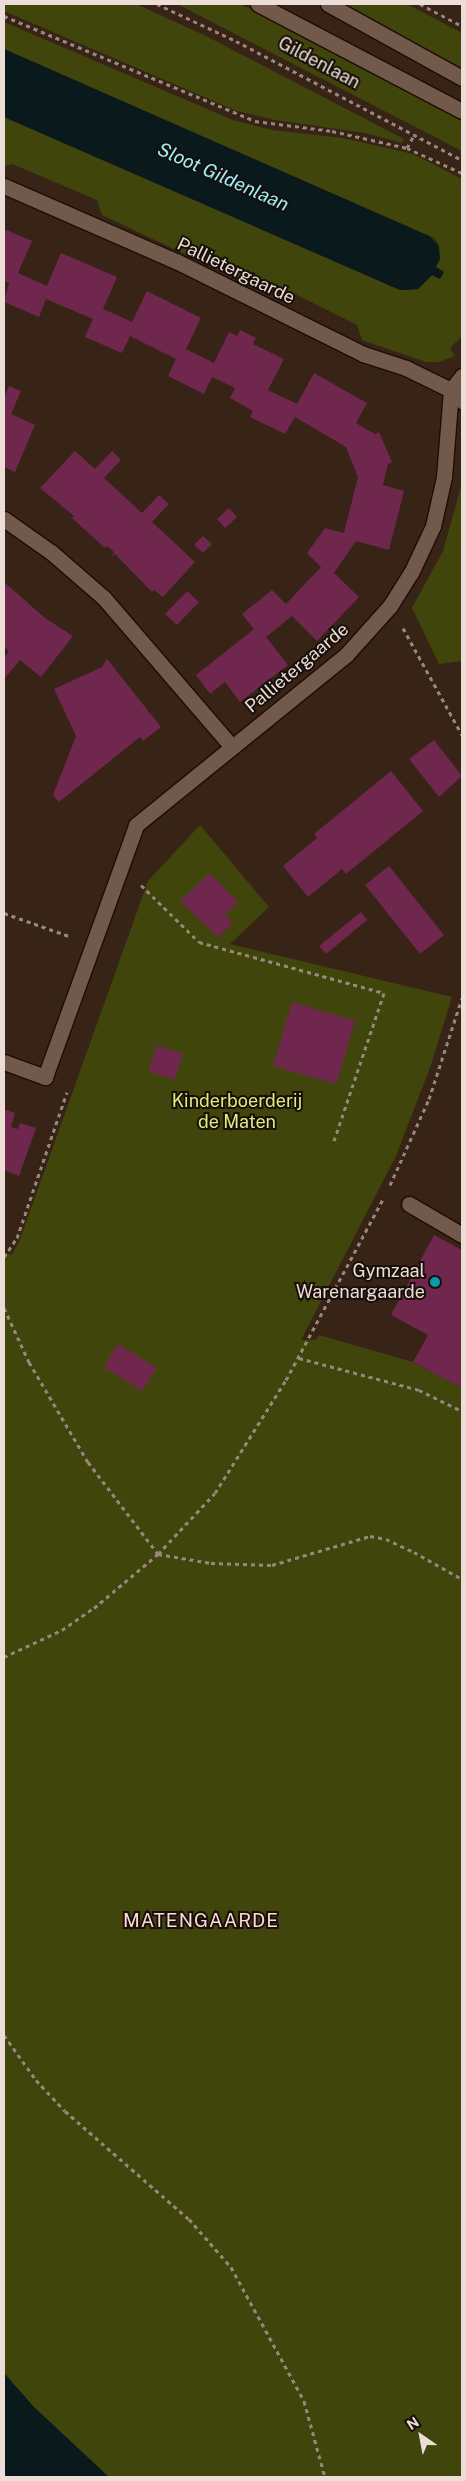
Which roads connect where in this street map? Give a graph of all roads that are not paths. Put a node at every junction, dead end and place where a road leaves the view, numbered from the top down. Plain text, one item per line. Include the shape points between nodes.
1 (258, 4) edge
2 (328, 4) edge
3 (462, 78) edge
4 (462, 111) edge
5 (4, 186) edge
6 (462, 376) edge
7 (451, 390) junction
8 (462, 401) edge
9 (4, 519) edge
10 (232, 747) junction
11 (4, 1062) edge
12 (409, 1204) dead end
13 (462, 1235) edge

1 - 4 street, Gildenlaan
2 - 3 street
5 - 7 street, Pallietergaarde via 176,261 363,354 406,368
6 - 7 street
7 - 8 street, Pallietergaarde
7 - 10 street, Pallietergaarde via 440,501 423,550 390,606 346,655
9 - 10 street via 50,552 104,598
10 - 11 street, Pallietergaarde via 136,825 45,1077
12 - 13 street

